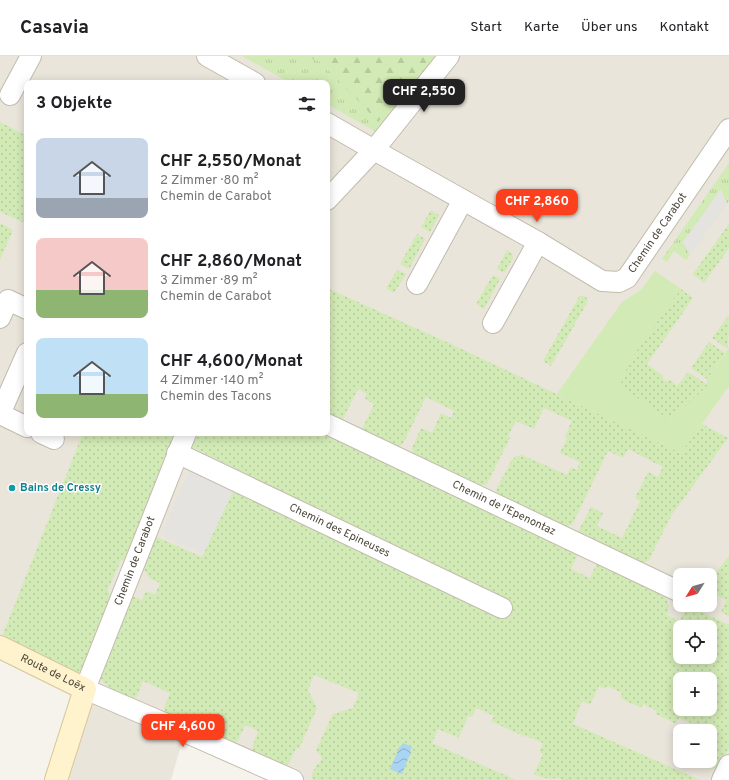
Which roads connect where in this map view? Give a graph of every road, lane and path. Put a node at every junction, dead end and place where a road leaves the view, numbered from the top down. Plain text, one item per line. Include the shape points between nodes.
1 (30, 56) edge
2 (207, 56) edge
3 (449, 56) edge
4 (250, 80) edge
5 (10, 95) dead end
6 (330, 126) edge
7 (729, 129) edge
8 (374, 150) junction
9 (330, 197) edge
10 (463, 200) junction
11 (538, 242) junction
12 (417, 284) dead end
13 (24, 308) edge
14 (0, 318) edge
15 (493, 322) dead end
16 (24, 360) edge
17 (0, 414) edge
18 (24, 425) edge
19 (330, 425) edge
20 (185, 436) edge
21 (177, 453) junction
22 (673, 589) edge
23 (502, 608) dead end
24 (0, 647) edge
25 (85, 689) junction
26 (729, 765) edge
27 (56, 780) edge
28 (293, 780) edge
29 (722, 780) edge

1 - 5 street
2 - 4 street
3 - 8 street
6 - 8 street, Chemin de Carabot
7 - 11 street, Chemin de Carabot via 627,278 619,282 602,281
8 - 9 street
8 - 10 street, Chemin de Carabot
10 - 11 street, Chemin de Carabot
10 - 12 street
11 - 15 street
13 - 14 street via 8,300
16 - 17 street
17 - 18 street
19 - 22 street, Chemin de l'Epenontaz
20 - 21 street, Chemin de Carabot
21 - 23 street, Chemin des Epineuses
21 - 25 street, Chemin de Carabot
24 - 25 street, Route de Loëx
25 - 27 street, Route de Loëx
25 - 28 street
26 - 29 street

